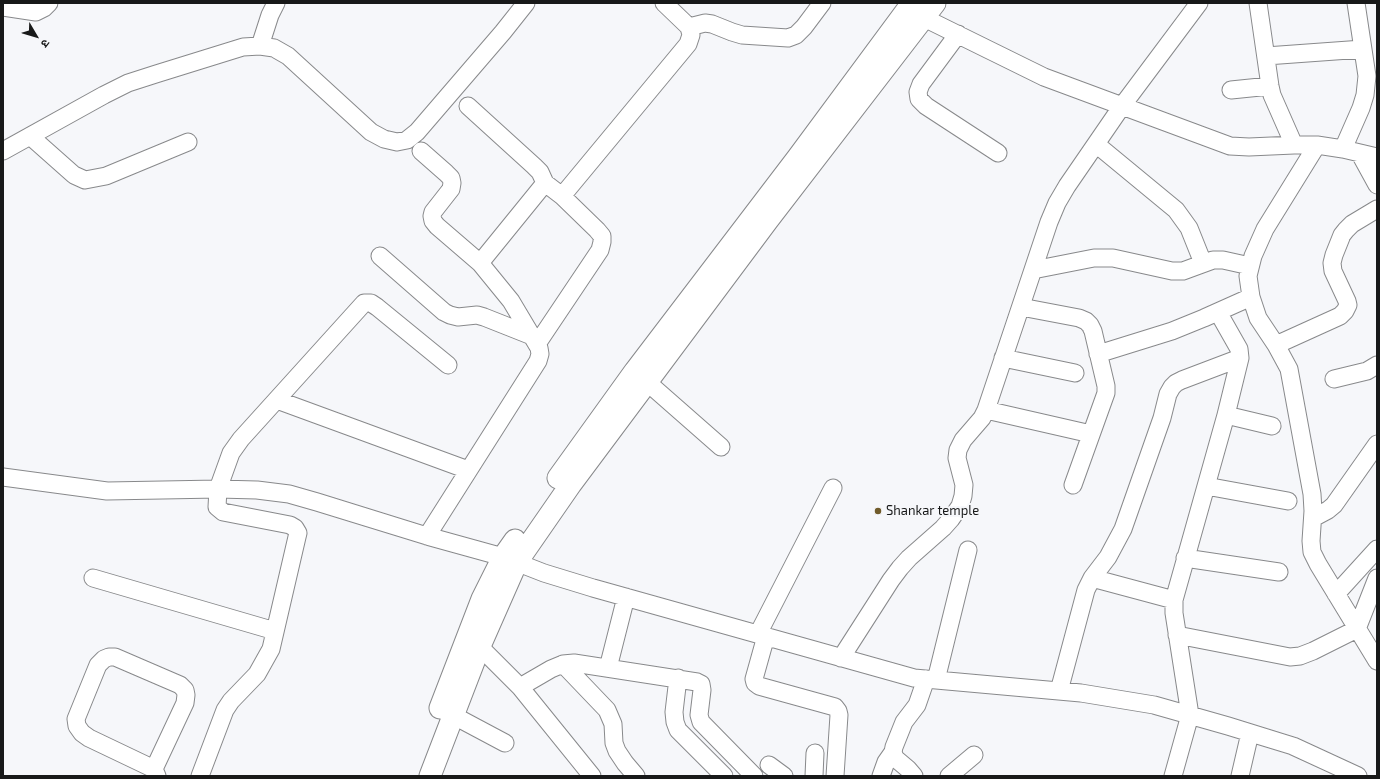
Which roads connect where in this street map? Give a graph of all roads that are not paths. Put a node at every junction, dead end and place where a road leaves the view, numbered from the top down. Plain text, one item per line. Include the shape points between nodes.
1 (49, 3) edge
2 (276, 3) edge
3 (526, 3) edge
4 (664, 3) edge
5 (822, 3) edge
6 (1199, 3) edge
7 (1258, 3) edge
8 (1356, 3) edge
9 (3, 7) edge
10 (919, 8) edge
11 (689, 28) junction
12 (958, 34) junction
13 (260, 46) junction
14 (1363, 49) junction
15 (1266, 56) junction
16 (1371, 68) edge
17 (1270, 86) junction
18 (1231, 90) dead end
19 (468, 106) dead end
20 (1122, 106) junction
21 (30, 136) junction
22 (188, 142) dead end
23 (1096, 144) junction
24 (1294, 145) junction
25 (1317, 145) junction
26 (1343, 149) junction
27 (3, 151) edge
28 (421, 151) dead end
29 (998, 153) dead end
30 (1360, 154) junction
31 (1377, 157) edge
32 (545, 183) junction
33 (1377, 184) edge
34 (562, 196) junction
35 (1377, 209) edge
36 (380, 256) dead end
37 (1203, 262) junction
38 (480, 263) junction
39 (1250, 266) junction
40 (1033, 270) junction
41 (1251, 297) junction
42 (1021, 306) junction
43 (1218, 312) junction
44 (534, 340) junction
45 (1276, 345) junction
46 (1098, 354) junction
47 (1004, 358) junction
48 (1240, 358) junction
49 (448, 365) dead end
50 (1377, 365) edge
51 (1075, 373) dead end
52 (1334, 379) dead end
53 (647, 382) junction
54 (276, 400) junction
55 (986, 410) junction
56 (1226, 415) junction
57 (1272, 426) dead end
58 (1091, 434) junction
59 (1377, 444) edge
60 (721, 447) dead end
61 (468, 470) junction
62 (3, 477) edge
63 (1073, 484) dead end
64 (1206, 486) junction
65 (833, 488) dead end
66 (218, 489) junction
67 (1288, 501) dead end
68 (1313, 518) junction
69 (427, 536) junction
70 (1377, 549) edge
71 (968, 550) dead end
72 (1185, 558) junction
73 (510, 560) junction
74 (1279, 572) dead end
75 (93, 578) dead end
76 (1092, 578) junction
77 (1377, 578) edge
78 (1336, 594) junction
79 (626, 597) junction
80 (1174, 600) junction
81 (1357, 629) junction
82 (275, 631) junction
83 (762, 635) junction
84 (1178, 635) junction
85 (474, 641) junction
86 (841, 658) junction
87 (1377, 661) edge
88 (563, 664) junction
89 (608, 668) junction
90 (678, 678) junction
91 (931, 680) junction
92 (520, 687) junction
93 (1059, 691) junction
94 (446, 712) junction
95 (1190, 715) junction
96 (1250, 733) junction
97 (504, 743) dead end
98 (893, 752) junction
99 (816, 753) dead end
100 (974, 755) dead end
101 (769, 764) dead end
102 (1334, 771) edge
103 (156, 773) edge
104 (200, 776) edge
105 (414, 776) edge
106 (430, 776) edge
107 (592, 776) edge
108 (636, 776) edge
109 (724, 776) edge
110 (754, 776) edge
111 (784, 776) edge
112 (814, 776) edge
113 (836, 776) edge
114 (881, 776) edge
115 (914, 776) edge
116 (949, 776) edge
117 (1173, 776) edge
118 (1240, 776) edge
119 (1358, 776) edge

1 - 9 street via 36,12
2 - 13 street
3 - 13 street via 417,132 407,140 397,142 371,132 288,56 274,48
4 - 11 street
5 - 11 street via 804,27 796,35 788,38 742,35 705,23
6 - 20 street
7 - 15 street
8 - 14 street
10 - 12 street
10 - 53 main road via 768,220
10 - 73 main road via 798,157 635,371 550,488
11 - 34 street via 691,35 688,44
12 - 20 street via 1044,77
12 - 29 street via 921,84 918,92 920,99 926,106
13 - 21 street via 243,47 128,83
14 - 15 street
14 - 16 street
15 - 17 street
16 - 26 street via 1361,108
17 - 18 street
17 - 24 street
19 - 32 street via 534,166
20 - 23 street
20 - 24 street via 1230,146
21 - 22 street via 74,175 85,180 106,176
21 - 27 street
23 - 37 street via 1176,210 1189,228
23 - 40 street via 1058,203
24 - 25 street
25 - 26 street
25 - 39 street via 1265,229
26 - 30 street
28 - 38 street via 451,178 452,183 451,189 433,212 433,221
30 - 31 street
30 - 33 street
32 - 34 street
32 - 38 street
34 - 44 street via 597,230 602,236 602,242 600,250
35 - 45 street via 1346,230 1334,255 1333,271 1348,305 1345,311 1340,316
36 - 44 street via 444,312 458,317 484,317
37 - 39 street via 1223,260
37 - 40 street via 1183,271 1172,271 1113,258 1094,258
38 - 44 street via 511,301
39 - 41 street via 1248,276
40 - 42 street
41 - 43 street
41 - 45 street via 1258,318
42 - 46 street via 1086,321 1093,331
42 - 47 street
43 - 46 street via 1172,331
43 - 48 street via 1239,349
44 - 61 street via 540,354 538,361
45 - 68 street via 1289,369 1312,494
46 - 58 street via 1106,393
47 - 51 street
47 - 55 street
48 - 56 street
48 - 76 street via 1182,380 1172,387 1123,529 1108,557
49 - 54 street via 378,307 371,303 364,304
50 - 52 street via 1366,371
53 - 60 street
53 - 73 main road
54 - 61 street
54 - 66 street via 231,453
55 - 58 street
55 - 86 street via 958,450 957,458 964,485 964,496 960,506 947,523 909,558 890,580
56 - 57 street
56 - 64 street
58 - 63 street
59 - 68 street via 1334,505
61 - 69 street
62 - 66 street via 107,491
64 - 67 street
64 - 72 street
65 - 83 street
66 - 69 street via 289,494
66 - 82 street via 217,507 223,512 290,525 298,533
68 - 78 street via 1312,552
69 - 73 street
70 - 78 street
71 - 91 street
72 - 74 street
72 - 80 street
73 - 79 street via 544,573
73 - 85 main road via 482,599
75 - 82 street
76 - 80 street
76 - 93 street via 1081,606
77 - 81 street
78 - 81 street
79 - 83 street
79 - 89 street
80 - 84 street
81 - 84 street via 1313,651 1290,657
81 - 87 street
82 - 104 street via 271,649 264,663 225,710
83 - 86 street
83 - 113 street via 755,684 835,707 838,711
84 - 95 street
85 - 92 street
85 - 94 main road
86 - 91 street via 914,678
88 - 89 street
88 - 92 street
88 - 108 street via 611,717 617,752
89 - 90 street
90 - 109 street via 674,712 678,730
90 - 110 street via 701,684 701,722
91 - 93 street
91 - 98 street via 904,722
92 - 107 street
93 - 95 street via 1154,705
94 - 97 street
94 - 105 main road
94 - 106 main road
95 - 96 street
95 - 117 street
96 - 102 street via 1293,746
96 - 118 street
98 - 114 street
98 - 115 street via 895,758
99 - 112 street
100 - 116 street
101 - 111 street
102 - 119 street
103 - 103 street via 89,738 77,726 76,719 98,665 104,659 115,657 180,685 185,690 185,703

